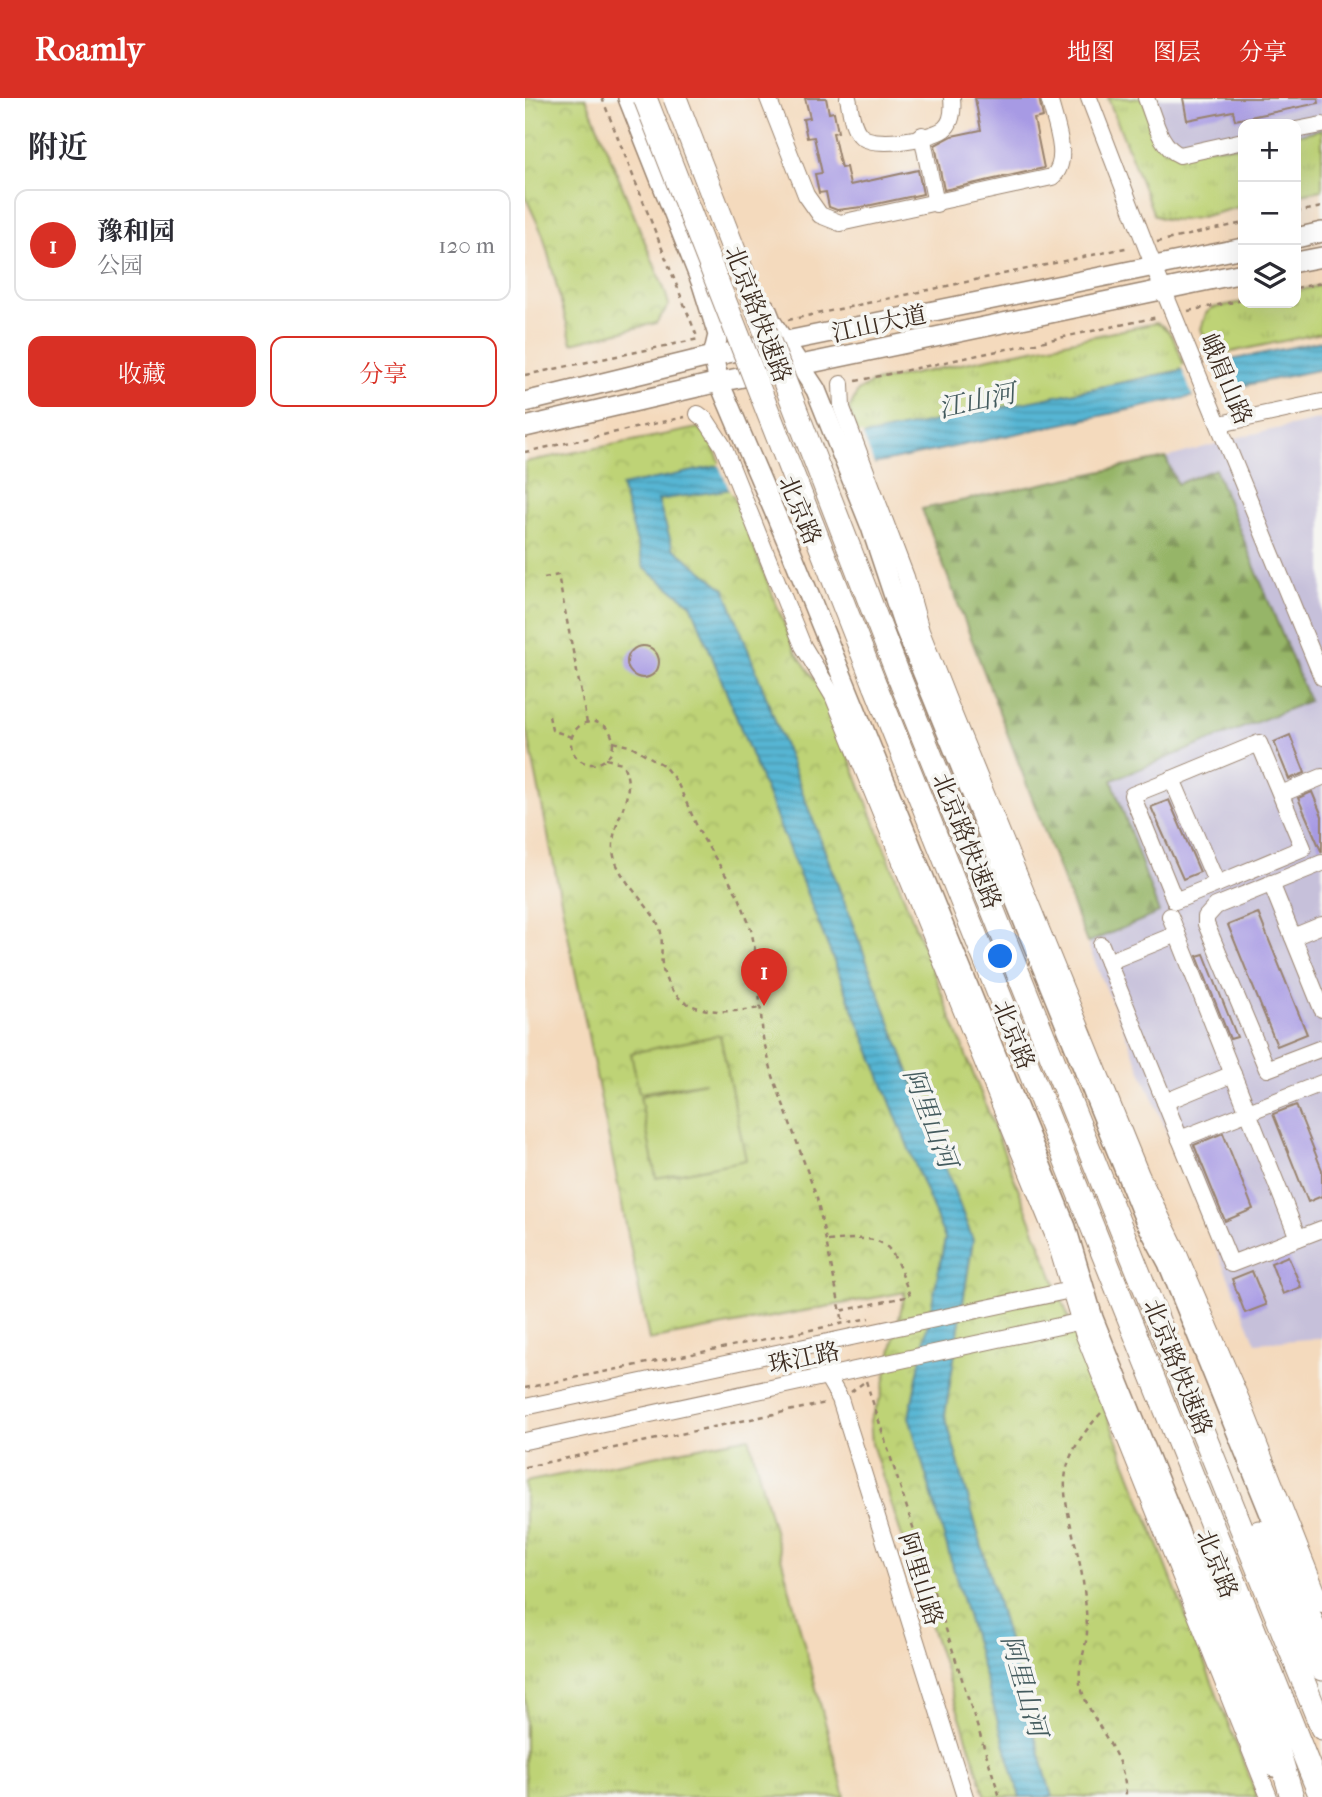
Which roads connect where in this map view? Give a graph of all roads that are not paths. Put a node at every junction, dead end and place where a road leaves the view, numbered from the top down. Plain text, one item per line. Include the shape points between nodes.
1 (628, 98) edge
2 (645, 98) edge
3 (675, 98) edge
4 (681, 98) edge
5 (768, 98) edge
6 (848, 98) edge
7 (952, 98) edge
8 (1049, 98) edge
9 (1089, 98) edge
10 (1146, 98) edge
11 (1322, 125) edge
12 (1301, 129) edge
13 (922, 135) junction
14 (1238, 142) edge
15 (936, 204) junction
16 (1322, 232) edge
17 (1301, 237) edge
18 (1238, 249) edge
19 (1322, 257) edge
20 (1301, 261) edge
21 (1154, 267) junction
22 (1238, 274) edge
23 (1164, 289) junction
24 (784, 342) junction
25 (713, 356) junction
26 (800, 366) junction
27 (719, 382) junction
28 (841, 384) road end
29 (525, 402) edge
30 (1322, 402) edge
31 (698, 414) road end
32 (1220, 424) junction
33 (525, 428) edge
34 (842, 433) junction
35 (857, 472) junction
36 (1322, 677) edge
37 (1322, 777) edge
38 (1173, 779) junction
39 (1281, 794) junction
40 (1322, 863) edge
41 (1271, 883) junction
42 (1217, 884) junction
43 (1170, 916) dead end
44 (1322, 925) edge
45 (1177, 934) junction
46 (1293, 937) junction
47 (1101, 945) dead end
48 (1108, 962) junction
49 (1318, 986) edge
50 (1322, 1009) edge
51 (1322, 1048) edge
52 (1233, 1074) junction
53 (1322, 1083) edge
54 (1165, 1102) junction
55 (1248, 1112) junction
56 (1180, 1139) junction
57 (1085, 1203) junction
58 (1322, 1229) edge
59 (1298, 1238) junction
60 (1132, 1252) junction
61 (1077, 1289) junction
62 (1086, 1320) junction
63 (827, 1376) junction
64 (525, 1407) edge
65 (525, 1441) edge
66 (1322, 1604) edge
67 (1322, 1642) edge
68 (1322, 1669) edge
69 (1322, 1728) edge
70 (965, 1797) edge
71 (1269, 1797) edge
72 (1286, 1797) edge
73 (1292, 1797) edge
74 (1321, 1797) edge

1 - 25 main road, 北京路 via 718,335
2 - 57 highway, 北京路快速路, bridge
3 - 60 highway, 北京路快速路, bridge via 899,677
4 - 24 main road via 772,323
5 - 15 street via 806,195 826,220 848,222
6 - 13 street via 854,127 869,142
7 - 13 street via 946,127
8 - 15 street via 1062,157 1057,173 1046,180
9 - 21 street, 峨眉山路
10 - 14 street via 1171,152 1179,155
11 - 12 street
13 - 15 street
16 - 17 main road
18 - 21 main road, 江山大道
19 - 20 main road
21 - 23 street, 峨眉山路
21 - 24 main road, 江山大道
22 - 23 main road, 江山大道
23 - 26 main road, 江山大道
23 - 32 street, 峨眉山路
24 - 25 main road, 江山大道
24 - 26 main road
25 - 27 main road, 北京路
25 - 29 main road, 江山大道
26 - 27 main road, 江山大道
26 - 34 main road
27 - 33 main road, 江山大道
27 - 61 main road, 北京路 via 1066,1227
28 - 34 street
30 - 32 street
31 - 61 street via 727,454 803,646 833,696
32 - 36 street, 峨眉山路
34 - 35 main road
35 - 66 street via 906,578 952,710
35 - 67 main road via 905,629
37 - 39 street
38 - 39 street via 1259,743
38 - 42 street
38 - 42 street via 1132,795 1175,901
39 - 42 street via 1303,848
40 - 41 street
41 - 46 street
41 - 51 street via 1216,906 1206,924 1267,1069
43 - 45 street
44 - 46 street
45 - 48 street
45 - 52 street
46 - 49 street
47 - 48 street
48 - 54 street
49 - 50 street
52 - 54 street
52 - 55 street
53 - 55 street
54 - 56 street
55 - 56 street
55 - 59 street
56 - 59 street via 1231,1264
57 - 73 highway via 1114,1321 1211,1562
57 - 74 highway, 北京路快速路
58 - 59 street
60 - 68 highway via 1169,1321
60 - 69 highway, 北京路快速路
61 - 62 main road, 北京路
61 - 64 street, 珠江路
62 - 63 street, 珠江路
62 - 71 street via 1111,1402
62 - 72 main road, 北京路
63 - 65 street, 珠江路
63 - 70 street, 阿里山路 via 840,1399

